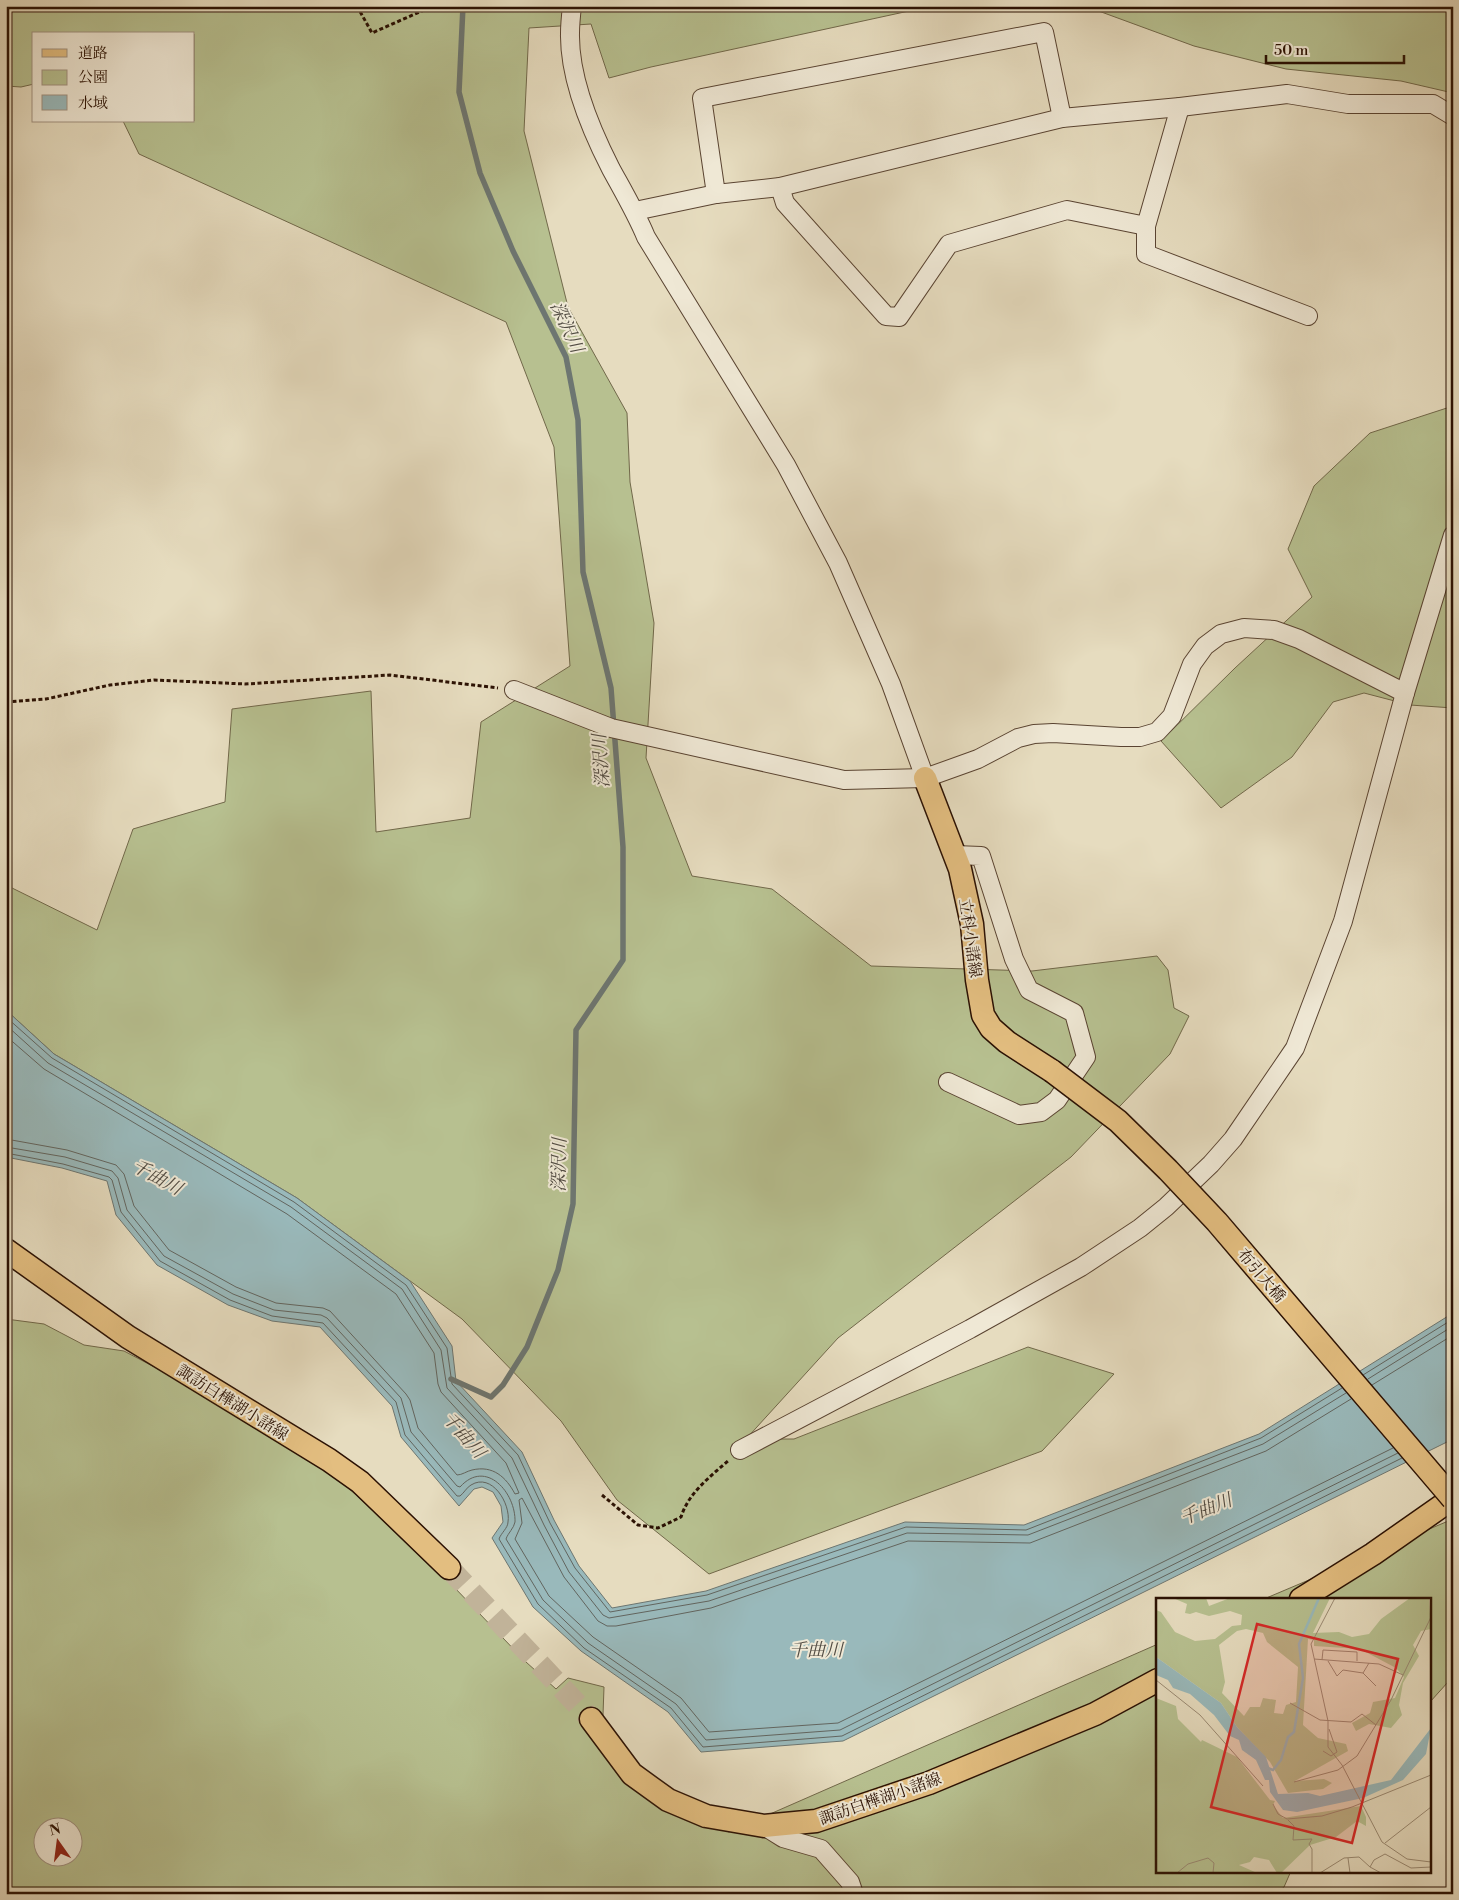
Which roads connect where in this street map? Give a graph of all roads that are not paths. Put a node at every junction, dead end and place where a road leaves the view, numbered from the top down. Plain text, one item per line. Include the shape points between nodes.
1 (572, 6) edge
2 (1180, 107) junction
3 (1453, 116) edge
4 (1062, 118) junction
5 (780, 187) junction
6 (716, 194) junction
7 (635, 211) junction
8 (1146, 226) junction
9 (1308, 316) dead end
10 (1453, 535) edge
11 (514, 690) road end
12 (1405, 693) junction
13 (925, 778) junction
14 (955, 855) junction
15 (1052, 1071) joint
16 (948, 1082) dead end
17 (6, 1250) edge
18 (740, 1450) road end
19 (1453, 1499) edge
20 (449, 1568) tunnel mouth
21 (1303, 1598) edge
22 (1156, 1681) edge
23 (591, 1719) tunnel mouth
24 (764, 1826) junction
25 (854, 1894) edge

1 - 7 street via 572,52 584,108 610,167
2 - 3 street via 1287,94 1348,104 1433,104
2 - 4 street
2 - 8 street
4 - 5 street
4 - 6 street via 1044,32 702,98
5 - 6 street
5 - 8 street via 786,203 886,316 899,318 949,244 1067,210
6 - 7 street
7 - 13 street via 646,237 786,465 838,563 891,684
8 - 9 street via 1146,254
10 - 12 street
11 - 13 street via 611,728 844,780
12 - 13 street via 1299,639 1274,630 1244,628 1221,634 1205,646 1192,664 1172,716 1157,732 1140,737 1034,734 1018,738 978,760
12 - 18 street via 1343,921 1295,1048 1233,1139 1166,1207 1081,1267 970,1330
13 - 14 main road, 立科小諸線
14 - 15 main road, 立科小諸線 via 972,924 983,1015 991,1028 1007,1042
14 - 16 street via 981,856 1014,960 1029,990 1074,1012 1086,1057 1057,1100 1041,1112 1019,1115
15 - 19 main road, 布引大橋, bridge via 1118,1121 1174,1176
17 - 20 main road, 諏訪白樺湖小諸線 via 128,1336 360,1482
19 - 21 main road
22 - 24 main road, 諏訪白樺湖小諸線 via 1095,1714 929,1783 816,1821
23 - 24 main road, 諏訪白樺湖小諸線 via 632,1774 668,1800 706,1816
24 - 25 street via 783,1838 821,1848 850,1882

